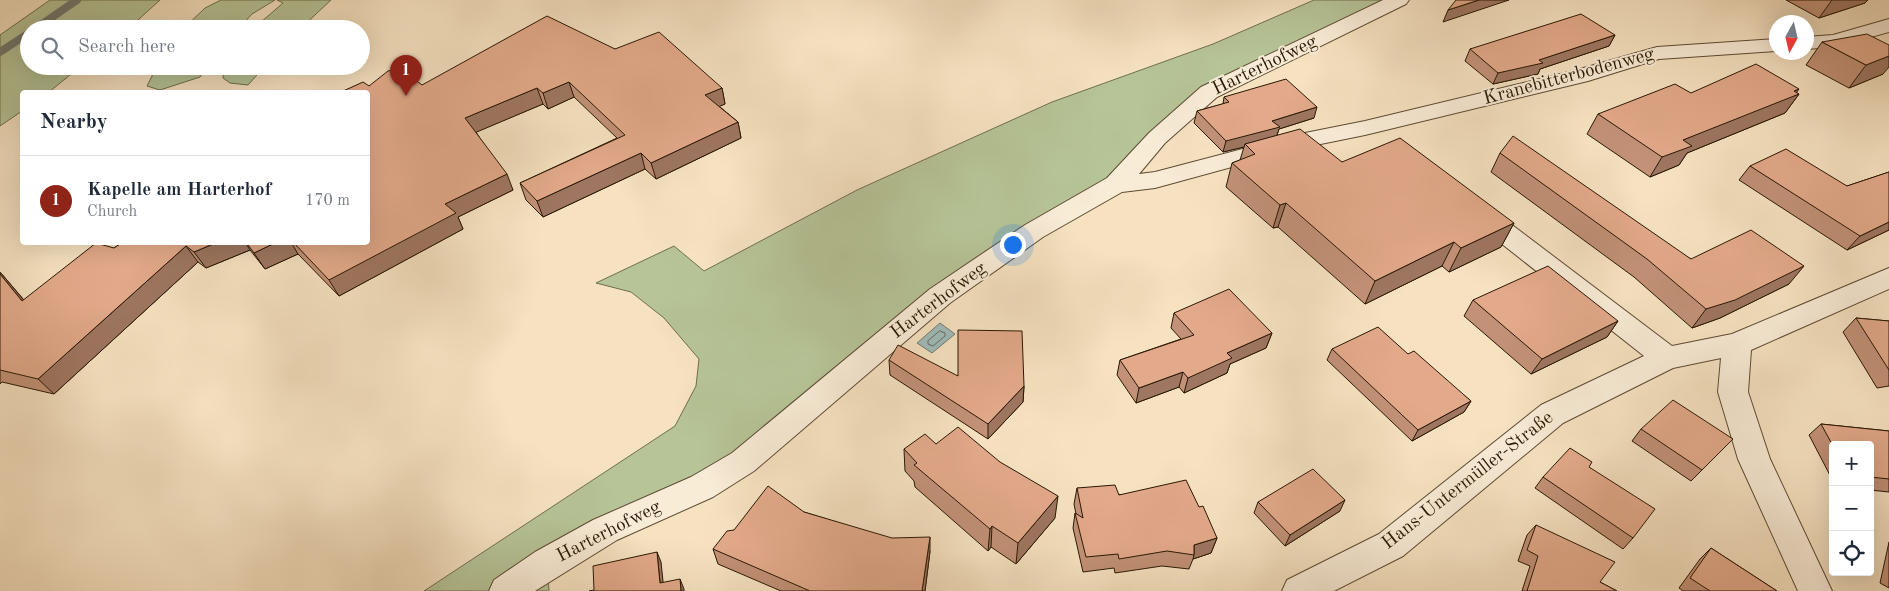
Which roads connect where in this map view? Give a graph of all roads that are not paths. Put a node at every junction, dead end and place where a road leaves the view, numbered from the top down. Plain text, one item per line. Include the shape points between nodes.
1 (1399, 0) edge
2 (1889, 25) edge
3 (1814, 42) edge
4 (1769, 46) edge
5 (1365, 128) junction
6 (1393, 147) edge
7 (1116, 184) junction
8 (1461, 199) edge
9 (1889, 278) edge
10 (1737, 344) junction
11 (1667, 358) junction
12 (1800, 559) junction
13 (506, 591) edge
14 (1299, 591) edge
15 (1815, 591) edge
16 (1835, 591) edge

1 - 7 street, Harterhofweg via 1208,92 1157,138
2 - 3 street via 1835,41
4 - 5 street, Kranebitterbodenweg via 1657,53 1580,76
5 - 6 street
5 - 7 street, Kranebitterbodenweg via 1300,141 1154,180
7 - 13 street, Harterhofweg via 1034,231 940,296 743,462 702,487 605,530
8 - 11 street
9 - 10 street, Hans-Untermüller-Straße
10 - 11 street, Hans-Untermüller-Straße
10 - 12 street via 1733,392 1754,458
11 - 14 street, Hans-Untermüller-Straße via 1552,414 1391,545
12 - 15 street
12 - 16 street

